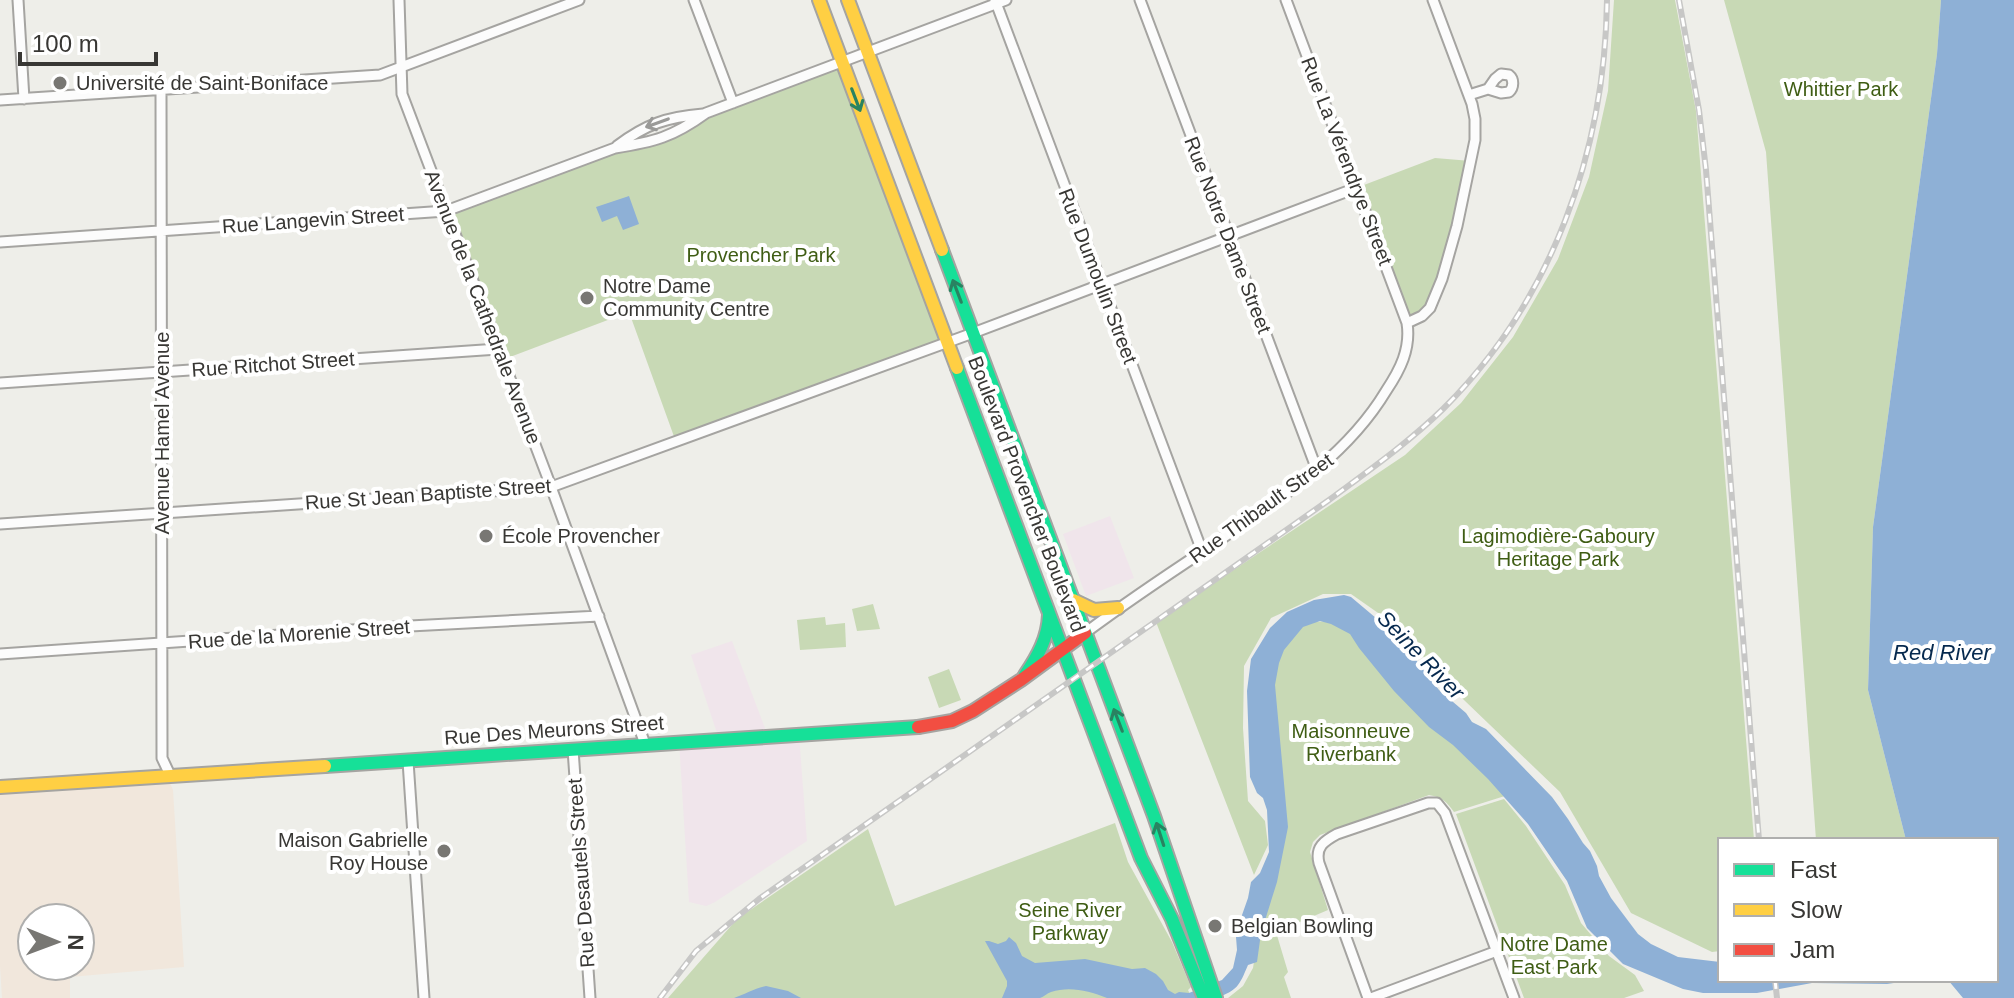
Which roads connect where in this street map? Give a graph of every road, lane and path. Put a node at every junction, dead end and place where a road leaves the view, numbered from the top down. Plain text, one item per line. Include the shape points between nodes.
1 (18, 0) edge
2 (399, 0) edge
3 (579, 0) edge
4 (694, 0) edge
5 (819, 0) edge
6 (848, 0) edge
7 (1140, 0) edge
8 (1286, 0) edge
9 (1433, 0) edge
10 (999, 1) edge
11 (867, 52) junction
12 (841, 62) junction
13 (400, 68) junction
14 (161, 89) junction
15 (1488, 89) dead end
16 (1469, 95) junction
17 (24, 99) junction
18 (0, 100) edge
19 (733, 103) junction
20 (706, 113) junction
21 (615, 148) junction
22 (1356, 188) junction
23 (446, 211) junction
24 (161, 231) junction
25 (1229, 237) junction
26 (0, 242) edge
27 (1102, 284) junction
28 (1407, 323) junction
29 (973, 333) junction
30 (948, 342) junction
31 (498, 349) junction
32 (162, 372) junction
33 (0, 383) edge
34 (1317, 470) junction
35 (551, 487) junction
36 (162, 513) junction
37 (0, 524) edge
38 (1202, 551) junction
39 (1073, 600) junction
40 (1118, 608) junction
41 (1049, 609) junction
42 (599, 616) junction
43 (1085, 633) junction
44 (162, 643) junction
45 (1064, 650) junction
46 (0, 654) edge
47 (1021, 680) junction
48 (645, 744) junction
49 (573, 749) junction
50 (408, 761) junction
51 (170, 775) junction
52 (0, 787) edge
53 (1183, 905) junction
54 (1169, 912) junction
55 (1497, 951) junction
56 (1196, 959) junction
57 (424, 998) edge
58 (590, 998) edge
59 (1204, 998) edge
60 (1216, 998) edge
61 (1370, 998) edge
62 (1514, 998) edge

1 - 17 street
2 - 13 street, Avenue de la Cathedrale Avenue
3 - 13 street
4 - 19 street
5 - 12 main road, Boulevard Provencher Boulevard
6 - 11 main road, Boulevard Provencher Boulevard
7 - 25 street, Rue Notre Dame Street
8 - 22 street, Rue La Vérendrye Street
9 - 16 street
10 - 11 street, Rue Langevin Street
10 - 27 street, Rue Dumoulin Street
11 - 12 street, Rue Langevin Street
29 -> 11 main road, Boulevard Provencher Boulevard
12 - 19 street, Rue Langevin Street
12 -> 30 main road, Boulevard Provencher Boulevard
13 - 14 street via 380,75
13 - 23 street, Avenue de la Cathedrale Avenue via 402,94
14 - 17 street
14 - 24 street, Avenue Hamel Avenue
15 - 16 street
16 - 28 street via 1475,147 1457,226 1430,308
17 - 18 street
19 - 20 street, Rue Langevin Street
20 - 21 street, Rue Langevin Street via 663,138
20 -> 21 street, Rue Langevin Street via 653,123
21 - 23 street, Rue Langevin Street
22 - 25 street, Rue St Jean Baptiste Street
22 - 28 street, Rue La Vérendrye Street
23 - 24 street, Rue Langevin Street
23 - 31 street, Avenue de la Cathedrale Avenue
24 - 26 street, Rue Langevin Street
24 - 32 street, Avenue Hamel Avenue
25 - 27 street, Rue St Jean Baptiste Street
25 - 34 street, Rue Notre Dame Street
27 - 29 street, Rue St Jean Baptiste Street
27 - 38 street, Rue Dumoulin Street
28 - 34 street, Rue Thibault Street via 1403,361 1385,393 1348,441
29 - 30 street, Rue St Jean Baptiste Street
29 - 39 main road, Boulevard Provencher Boulevard
30 - 35 street, Rue St Jean Baptiste Street
30 - 41 main road, Boulevard Provencher Boulevard
31 - 32 street, Rue Ritchot Street
31 - 35 street, Avenue de la Cathedrale Avenue
32 - 33 street, Rue Ritchot Street
32 - 36 street, Avenue Hamel Avenue
34 - 38 street, Rue Thibault Street
35 - 36 street, Rue St Jean Baptiste Street
35 - 42 street, Avenue de la Cathedrale Avenue
36 - 37 street, Rue St Jean Baptiste Street
36 - 44 street, Avenue Hamel Avenue
38 - 40 street, Rue Thibault Street
39 - 40 main road via 1096,612
39 - 43 main road, Boulevard Provencher Boulevard
40 - 43 street, Rue Thibault Street
41 - 45 main road, Boulevard Provencher Boulevard
41 - 47 main road via 1045,641
42 - 44 street, Rue de la Morenie Street
42 - 48 street, Avenue de la Cathedrale Avenue
43 - 45 main road, Rue Des Meurons Street
53 -> 43 main road, Boulevard Provencher Boulevard
44 - 46 street, Rue de la Morenie Street
44 - 51 street, Avenue Hamel Avenue via 162,758
45 - 47 main road, Rue Des Meurons Street
45 - 54 main road, Boulevard Provencher Boulevard via 1141,858
47 - 48 main road, Rue Des Meurons Street via 966,715 935,725
48 - 49 main road, Rue Des Meurons Street
49 - 50 main road, Rue Des Meurons Street
49 - 58 street, Rue Desautels Street
50 - 51 main road, Rue Des Meurons Street
50 - 57 street
51 - 52 main road, Rue Des Meurons Street
53 - 54 main road
53 - 56 main road, Boulevard Provencher Boulevard
54 - 56 main road, Boulevard Provencher Boulevard
55 - 61 street
55 - 61 street via 1437,803 1337,834 1319,849 1319,863
55 - 62 street
56 - 59 main road, Boulevard Provencher Boulevard
56 - 60 main road, Boulevard Provencher Boulevard

